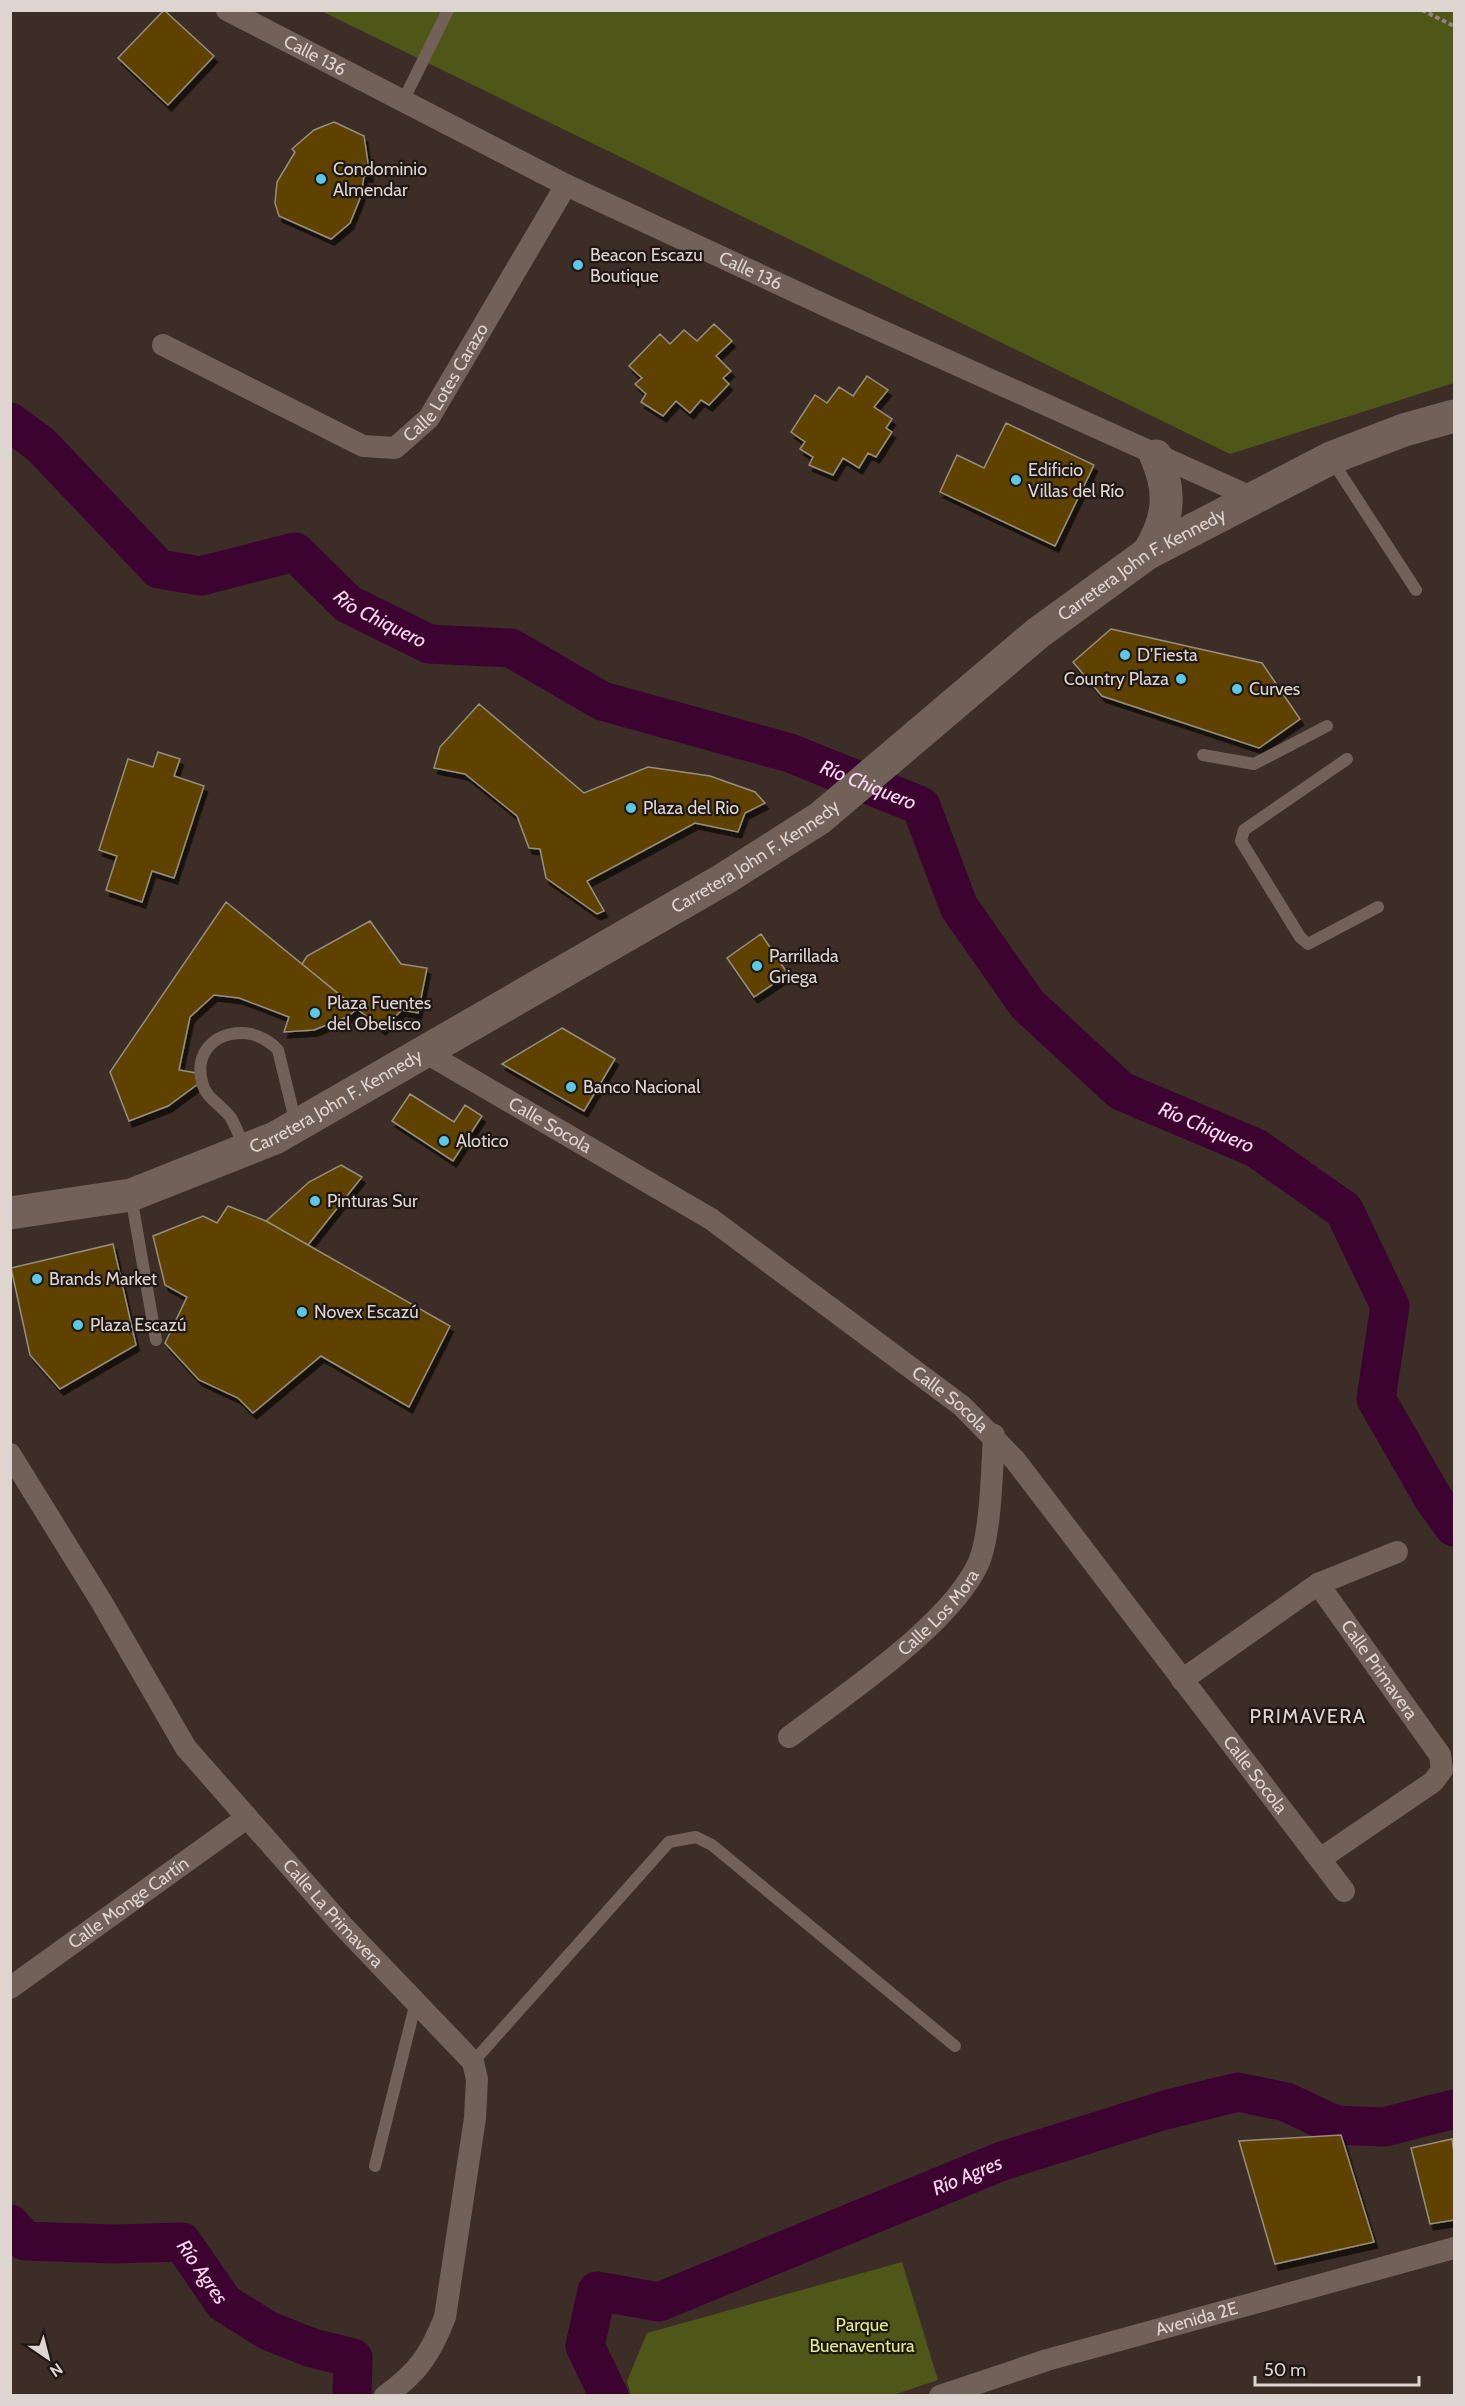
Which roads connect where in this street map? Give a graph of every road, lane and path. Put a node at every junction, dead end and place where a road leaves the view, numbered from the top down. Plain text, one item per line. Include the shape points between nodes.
1 (227, 10) edge
2 (448, 10) edge
3 (1422, 10) edge
4 (1455, 26) edge
5 (404, 99) junction
6 (566, 185) junction
7 (163, 345) dead end
8 (1455, 416) edge
9 (1156, 456) junction
10 (1331, 458) junction
11 (1251, 497) junction
12 (1148, 553) junction
13 (1416, 590) dead end
14 (1327, 726) dead end
15 (1203, 755) dead end
16 (1347, 759) dead end
17 (1378, 907) dead end
18 (423, 1051) junction
19 (297, 1125) junction
20 (246, 1150) junction
21 (131, 1195) junction
22 (10, 1213) edge
23 (156, 1340) dead end
24 (994, 1436) junction
25 (10, 1454) edge
26 (1396, 1552) dead end
27 (1318, 1584) junction
28 (1182, 1680) junction
29 (789, 1737) dead end
30 (1448, 1771) edge
31 (245, 1819) junction
32 (1320, 1859) junction
33 (1344, 1891) dead end
34 (10, 1988) edge
35 (416, 2002) junction
36 (955, 2046) dead end
37 (472, 2062) junction
38 (375, 2166) dead end
39 (1455, 2248) edge
40 (385, 2396) edge
41 (940, 2396) edge

1 - 5 street, Calle 136
2 - 5 lane
3 - 4 path
5 - 6 street, Calle 136
6 - 7 street, Calle Lotes Carazo via 429,418 395,448 363,446
6 - 9 street, Calle 136
8 - 10 main road, Carretera John F. Kennedy via 1404,430
9 - 11 street, Calle 136
9 - 12 main road via 1168,495 1166,516
10 - 11 main road, Carretera John F. Kennedy
10 - 13 lane
11 - 12 main road, Carretera John F. Kennedy
12 - 18 main road, Carretera John F. Kennedy via 1038,633 820,818 724,879
14 - 15 lane via 1254,764
16 - 17 lane via 1244,830 1241,841 1308,944
18 - 19 main road, Carretera John F. Kennedy
18 - 24 street, Calle Socola via 711,1219 962,1406
19 - 20 main road, Carretera John F. Kennedy
19 - 20 lane via 278,1050 257,1034 241,1031 225,1036 210,1046 203,1057 202,1085 230,1117
20 - 21 main road, Carretera John F. Kennedy
21 - 22 main road, Carretera John F. Kennedy
21 - 23 lane
24 - 28 street, Calle Socola
24 - 29 street, Calle Los Mora via 980,1560 959,1596 890,1659
25 - 31 street, Calle La Primavera via 186,1748
26 - 27 street
27 - 28 street
27 - 30 street, Calle Primavera
28 - 32 street, Calle Socola
30 - 32 street, Calle Primavera
31 - 34 street, Calle Monge Cartín
31 - 35 street, Calle La Primavera
32 - 33 street, Calle Socola
35 - 37 street, Calle La Primavera
35 - 38 lane
36 - 37 lane via 712,1845 696,1837 669,1842
37 - 40 street via 477,2079 475,2118 445,2317 433,2348 405,2382
39 - 41 street, Avenida 2E via 1047,2360

